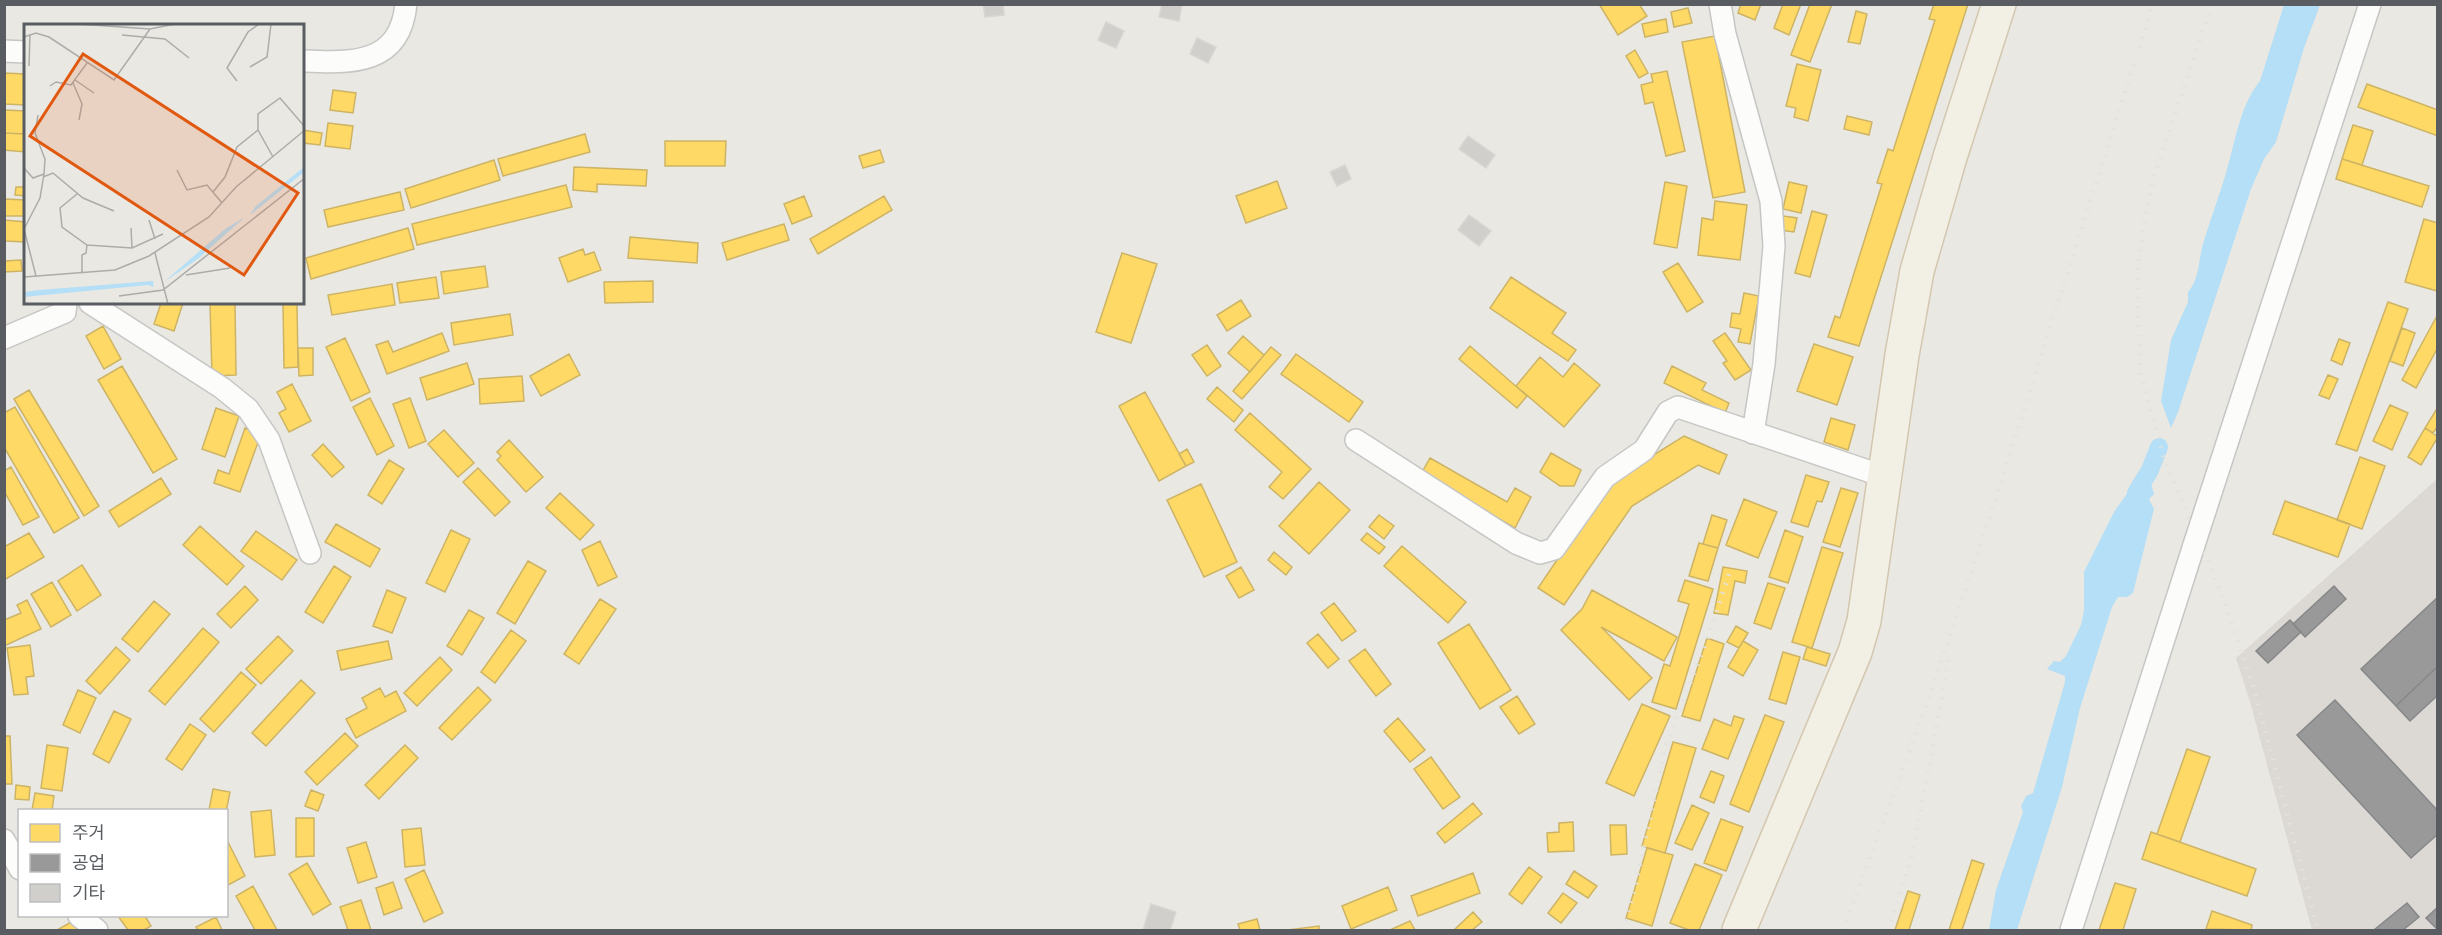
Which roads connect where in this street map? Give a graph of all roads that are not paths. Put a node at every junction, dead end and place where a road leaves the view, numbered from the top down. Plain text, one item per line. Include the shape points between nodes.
1 (406, 4) edge
2 (1720, 4) edge
3 (1999, 4) edge
4 (2370, 4) edge
5 (4, 51) edge
6 (24, 52) edge
7 (304, 61) edge
8 (66, 304) edge
9 (92, 304) edge
10 (4, 338) edge
11 (1753, 434) junction
12 (1356, 440) dead end
13 (1886, 477) junction
14 (310, 553) dead end
15 (4, 840) edge
16 (18, 865) edge
17 (81, 917) edge
18 (97, 930) edge
19 (1739, 930) edge
20 (2071, 930) edge

1 - 7 street via 399,30 380,52 348,63
2 - 11 street via 1771,201 1774,246 1764,364
3 - 13 main road via 1917,271
4 - 20 street, bridge
5 - 6 street
8 - 10 street via 65,312
9 - 14 street via 248,409 268,440
11 - 12 street via 1678,407 1668,412 1644,450 1605,477 1554,549 1540,552 1516,543
11 - 13 street
13 - 19 main road via 1864,621 1855,652
15 - 16 street
17 - 18 street

